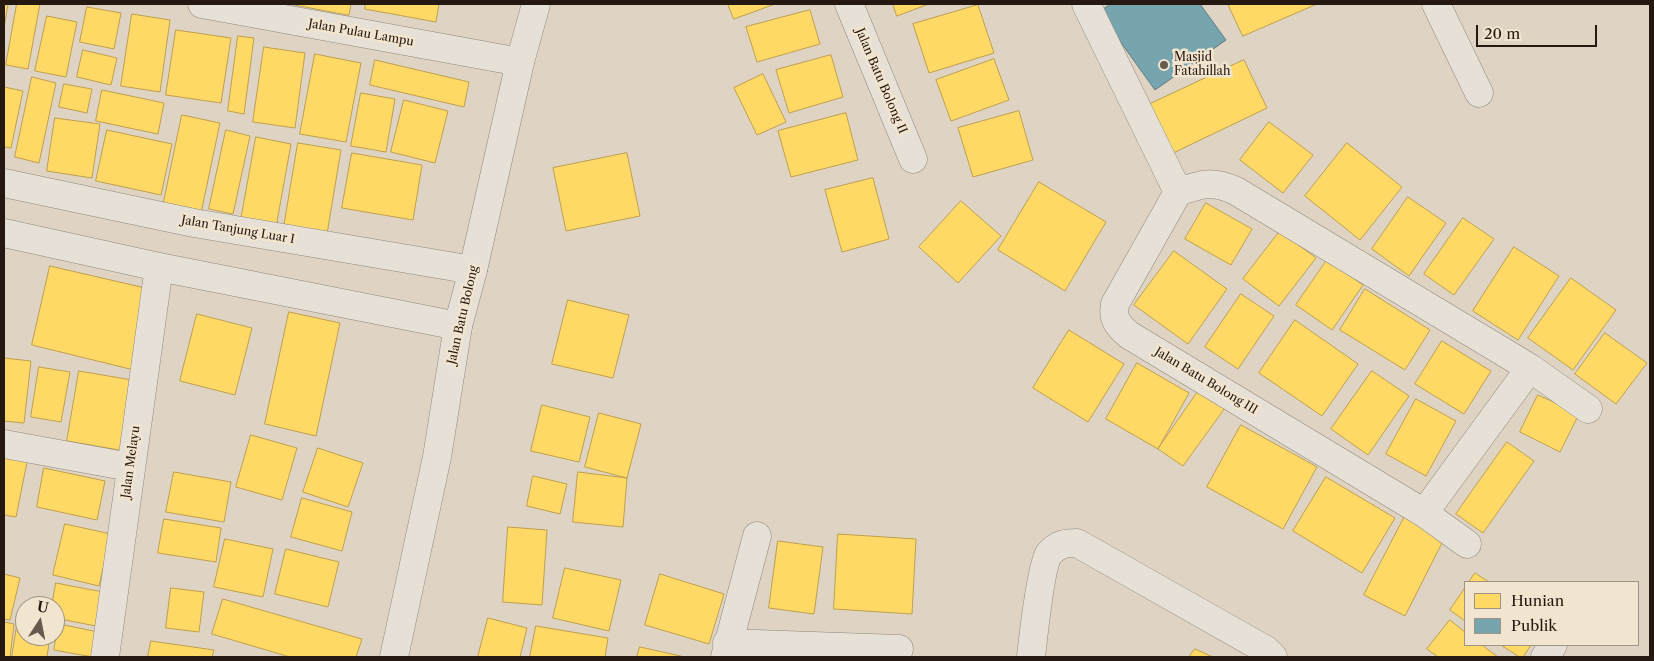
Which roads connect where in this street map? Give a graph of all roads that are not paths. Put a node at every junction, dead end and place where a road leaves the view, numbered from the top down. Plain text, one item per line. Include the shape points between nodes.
1 (202, 4) edge
2 (536, 4) edge
3 (849, 4) edge
4 (1086, 4) edge
5 (1436, 4) edge
6 (272, 10) edge
7 (520, 62) junction
8 (1479, 93) dead end
9 (913, 159) dead end
10 (4, 182) edge
11 (1178, 192) junction
12 (4, 234) edge
13 (159, 267) junction
14 (473, 270) junction
15 (458, 326) junction
16 (1530, 368) junction
17 (1588, 409) dead end
18 (4, 444) edge
19 (130, 467) junction
20 (1424, 513) junction
21 (757, 536) dead end
22 (1467, 544) dead end
23 (1552, 646) edge
24 (898, 649) dead end
25 (726, 650) edge
26 (104, 657) edge
27 (394, 657) edge
28 (1031, 657) edge
29 (1272, 657) edge
30 (1545, 657) edge

1 - 6 street, Jalan Pulau Lampu
2 - 7 street, Jalan Batu Bolong
3 - 9 street, Jalan Batu Bolong II
4 - 11 street
5 - 8 street
6 - 7 street, Jalan Pulau Lampu
7 - 14 street, Jalan Batu Bolong
10 - 14 street, Jalan Tanjung Luar I via 194,223
11 - 16 street via 1213,183 1236,191
11 - 20 street, Jalan Batu Bolong III via 1114,304 1115,322 1129,335
12 - 13 street
13 - 15 street
13 - 19 street, Jalan Melayu
14 - 15 street, Jalan Batu Bolong
15 - 27 street, Jalan Batu Bolong via 436,457
16 - 17 street
16 - 20 street
18 - 19 street
19 - 26 street, Jalan Melayu
20 - 22 street, Jalan Batu Bolong III
21 - 25 street
23 - 30 street
24 - 25 street
28 - 29 street via 1049,554 1063,543 1077,543 1266,650

